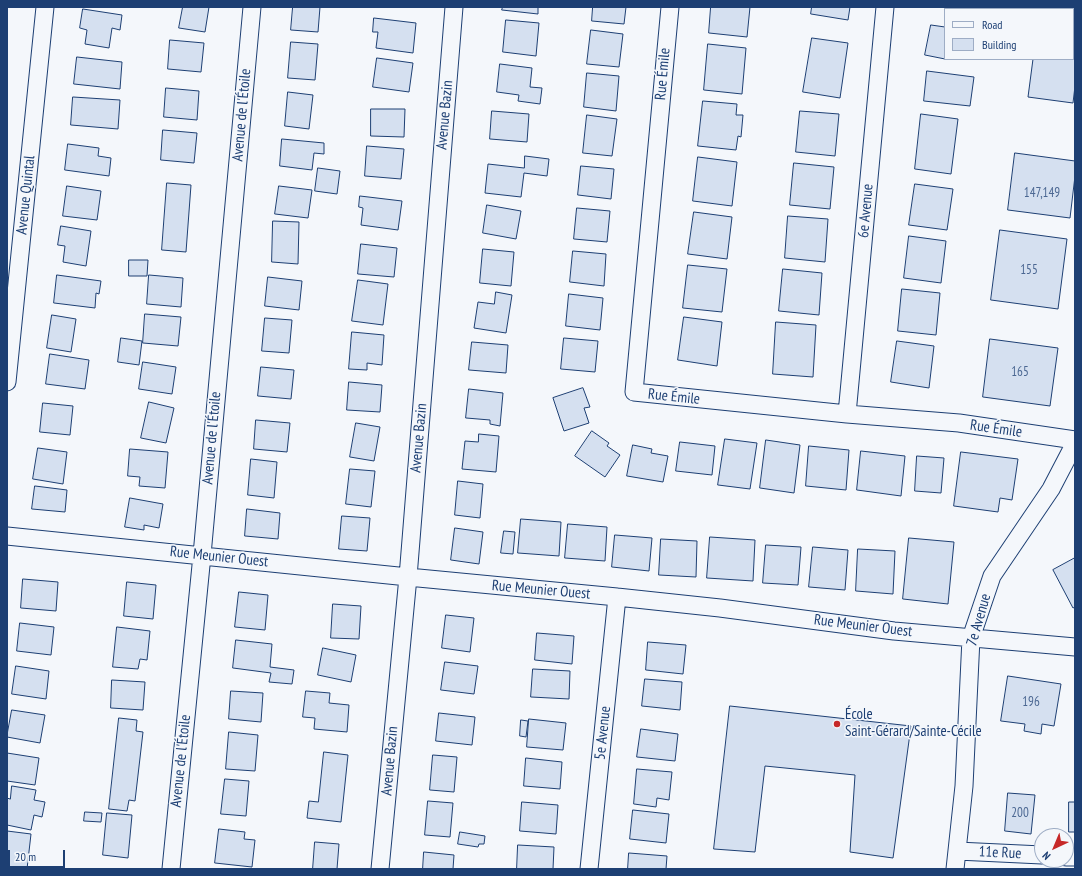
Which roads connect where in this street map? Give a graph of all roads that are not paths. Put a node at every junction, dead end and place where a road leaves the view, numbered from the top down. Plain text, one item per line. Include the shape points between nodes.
1 (45, 7) edge
2 (252, 7) edge
3 (454, 7) edge
4 (670, 7) edge
5 (885, 7) edge
6 (7, 382) edge
7 (847, 414) junction
8 (1075, 440) edge
9 (1075, 444) edge
10 (7, 536) edge
11 (202, 555) junction
12 (408, 577) junction
13 (617, 597) junction
14 (971, 638) junction
15 (1075, 647) edge
16 (957, 851) junction
17 (1034, 855) edge
18 (171, 869) edge
19 (380, 869) edge
20 (589, 869) edge
21 (955, 869) edge

1 - 6 street, Avenue Quintal
2 - 11 street, Avenue de l'Étoile
3 - 12 street, Avenue Bazin
4 - 7 street, Rue Émile via 634,392
5 - 7 street, 6e Avenue
7 - 8 street, Rue Émile via 959,423
9 - 14 street, 7e Avenue via 1051,489 992,576
10 - 11 street, Rue Meunier Ouest
11 - 12 street, Rue Meunier Ouest
11 - 18 street, Avenue de l'Étoile
12 - 13 street, Rue Meunier Ouest
12 - 19 street, Avenue Bazin
13 - 14 street, Rue Meunier Ouest
13 - 20 street, 5e Avenue
14 - 15 street, Rue Meunier Ouest
14 - 16 street, 7e Avenue via 964,786
16 - 17 street, 11e Rue
16 - 21 street, 7e Avenue

